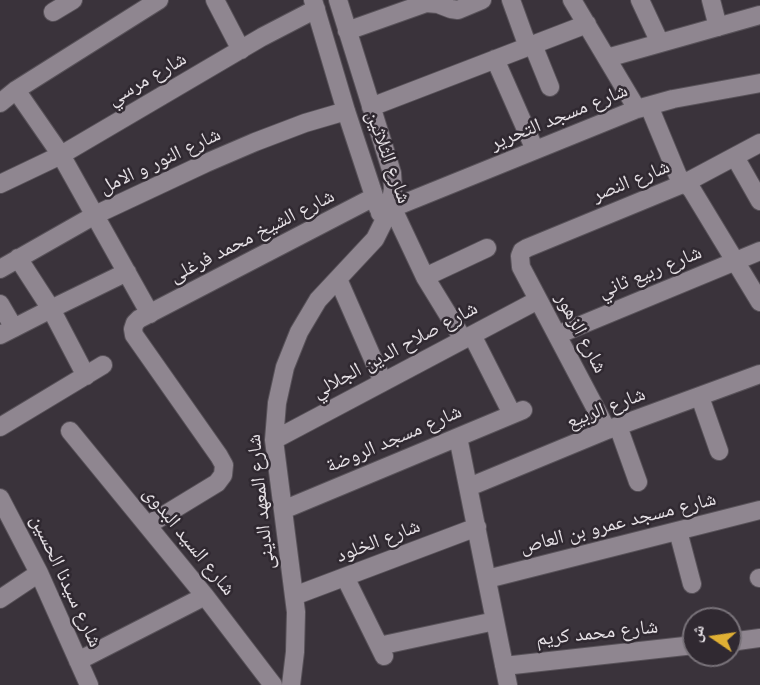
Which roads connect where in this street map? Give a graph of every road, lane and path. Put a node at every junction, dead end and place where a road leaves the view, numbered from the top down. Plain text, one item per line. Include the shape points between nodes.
1 (73, 0) edge
2 (159, 0) edge
3 (215, 0) edge
4 (338, 0) edge
5 (482, 0) edge
6 (511, 0) edge
7 (572, 0) edge
8 (640, 0) edge
9 (711, 0) edge
10 (438, 2) edge
11 (314, 4) edge
12 (53, 12) dead end
13 (760, 15) edge
14 (587, 24) junction
15 (718, 27) junction
16 (347, 31) junction
17 (660, 43) junction
18 (531, 46) junction
19 (241, 50) junction
20 (607, 58) junction
21 (495, 59) junction
22 (760, 83) edge
23 (550, 87) dead end
24 (16, 90) junction
25 (0, 102) edge
26 (371, 107) junction
27 (643, 107) junction
28 (346, 111) junction
29 (760, 143) edge
30 (535, 150) junction
31 (61, 155) junction
32 (735, 157) junction
33 (685, 183) junction
34 (0, 184) edge
35 (760, 201) edge
36 (384, 210) junction
37 (95, 215) junction
38 (487, 248) dead end
39 (760, 251) edge
40 (520, 256) joint
41 (18, 258) junction
42 (735, 261) junction
43 (0, 269) edge
44 (126, 272) junction
45 (425, 277) junction
46 (338, 279) junction
47 (538, 300) junction
48 (760, 302) edge
49 (0, 304) edge
50 (51, 309) junction
51 (150, 314) junction
52 (7, 332) edge
53 (557, 335) junction
54 (467, 337) junction
55 (103, 365) dead end
56 (760, 374) edge
57 (86, 376) junction
58 (383, 382) junction
59 (700, 397) junction
60 (0, 427) edge
61 (612, 428) junction
62 (70, 431) dead end
63 (458, 437) junction
64 (274, 440) junction
65 (719, 451) dead end
66 (638, 482) dead end
67 (469, 487) junction
68 (0, 498) edge
69 (282, 510) junction
70 (760, 510) edge
71 (148, 525) junction
72 (477, 527) junction
73 (678, 531) junction
74 (39, 573) junction
75 (345, 577) junction
76 (487, 579) junction
77 (692, 584) dead end
78 (205, 596) junction
79 (294, 596) junction
80 (0, 599) edge
81 (495, 621) junction
82 (760, 638) edge
83 (742, 640) edge
84 (682, 646) edge
85 (78, 661) junction
86 (504, 666) junction
87 (292, 677) edge
88 (269, 684) edge
89 (89, 685) edge
90 (508, 685) edge

1 - 12 street
2 - 24 street
3 - 19 street
4 - 16 street, شارع الثلاثين
5 - 10 street via 458,10
6 - 18 street
7 - 14 street
8 - 17 street
9 - 15 street
10 - 16 street via 420,4
11 - 19 street, شارع مرسي
11 - 28 street, شارع الثلاثين
13 - 15 street
14 - 18 street
14 - 20 street
15 - 17 street
16 - 26 street, شارع الثلاثين
17 - 20 street
18 - 21 street
18 - 23 street
19 - 31 street, شارع مرسي
20 - 27 street
21 - 26 street
21 - 30 street
22 - 27 street, شارع مسجد التحرير
24 - 25 street
24 - 31 street
26 - 36 street, شارع الثلاثين via 393,181
27 - 30 street, شارع مسجد التحرير
27 - 33 street
28 - 36 street, شارع الثلاثين
28 - 37 street, شارع النور و الامل via 255,142
29 - 32 street, شارع النصر
30 - 36 street, شارع مسجد التحرير
31 - 34 street, شارع مرسي
31 - 37 street
32 - 33 street, شارع النصر
32 - 35 street
33 - 40 street, شارع النصر via 527,248
33 - 42 street
36 - 45 street
36 - 46 street, شارع المعهد الدينى via 375,239
36 - 51 street, شارع الشيخ محمد فرغلى
37 - 41 street, شارع النور و الامل
37 - 44 street
38 - 45 street
39 - 42 street, شارع ربيع ثاني
40 - 47 street, شارع الزهور via 521,267
41 - 43 street, شارع النور و الامل
41 - 50 street
42 - 48 street
42 - 53 street, شارع ربيع ثاني
44 - 50 street
44 - 51 street
45 - 54 street
46 - 58 street
46 - 64 street, شارع المعهد الدينى via 318,300 285,367
47 - 53 street, شارع الزهور
47 - 54 street, شارع صلاح الدين الجلالي
49 - 52 street
50 - 52 street
50 - 57 street
51 - 71 street via 135,323 134,335 224,465 217,483
53 - 61 street, شارع الزهور
54 - 58 street, شارع صلاح الدين الجلالي
54 - 63 street, شارع مسجد الروضة via 518,412
55 - 57 street
56 - 59 street, شارع الربيع
57 - 60 street
58 - 64 street, شارع صلاح الدين الجلالي
59 - 61 street, شارع الربيع
59 - 65 street
61 - 66 street, شارع الزهور
61 - 67 street, شارع الربيع
62 - 71 street, شارع السيد البدوى
63 - 67 street
63 - 69 street, شارع مسجد الروضة
64 - 69 street, شارع المعهد الدينى
67 - 72 street
68 - 74 street, شارع سيدنا الحسين
69 - 79 street, شارع المعهد الدينى
70 - 73 street, شارع مسجد عمرو بن العاص
71 - 78 street, شارع السيد البدوى
72 - 75 street, شارع الخلود
72 - 76 street
73 - 76 street, شارع مسجد عمرو بن العاص
73 - 77 street
74 - 80 street
74 - 85 street, شارع سيدنا الحسين
75 - 79 street, شارع الخلود
75 - 81 street via 382,651
76 - 81 street
78 - 85 street
78 - 88 street, شارع السيد البدوى
79 - 87 street, شارع المعهد الدينى
81 - 86 street
82 - 83 street
84 - 86 street, شارع محمد كريم
85 - 89 street, شارع سيدنا الحسين
86 - 90 street
87 - 88 street, شارع المعهد الدينى

